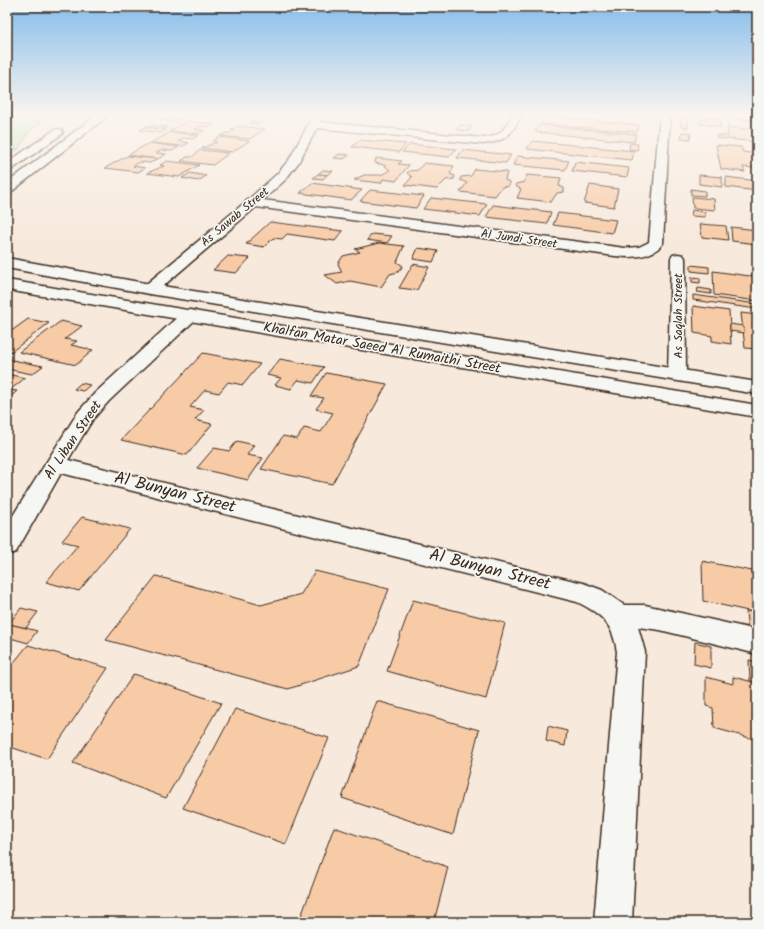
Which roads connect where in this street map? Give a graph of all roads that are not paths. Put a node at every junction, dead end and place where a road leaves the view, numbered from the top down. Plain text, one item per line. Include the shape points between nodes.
1 (22, 157) edge
2 (48, 157) edge
3 (296, 157) edge
4 (663, 157) edge
5 (7, 168) edge
6 (7, 189) edge
7 (253, 203) junction
8 (678, 258) dead end
9 (7, 263) edge
10 (7, 285) edge
11 (150, 289) junction
12 (190, 315) junction
13 (677, 374) junction
14 (757, 388) edge
15 (757, 411) edge
16 (55, 464) junction
17 (7, 546) edge
18 (618, 616) junction
19 (757, 642) edge
20 (613, 922) edge

1 - 5 street
2 - 6 street
3 - 7 street, As Sawab Street via 287,171
4 - 7 street, Al Jundi Street via 656,243 642,250 615,252
7 - 11 street, As Sawab Street
8 - 13 street, As Saqlah Street
9 - 11 street, Khalfan Matar Saeed Al Rumaithi Street
10 - 12 street, Khalfan Matar Saeed Al Rumaithi Street
11 - 13 street, Khalfan Matar Saeed Al Rumaithi Street
12 - 15 street, Khalfan Matar Saeed Al Rumaithi Street
12 - 16 street, Al Liban Street via 102,397 85,416
13 - 14 street, Khalfan Matar Saeed Al Rumaithi Street
16 - 17 street, Al Liban Street
16 - 18 street, Al Bunyan Street via 583,593 596,598
18 - 19 street via 645,616
18 - 20 street, Al Bunyan Street via 630,639 631,652

